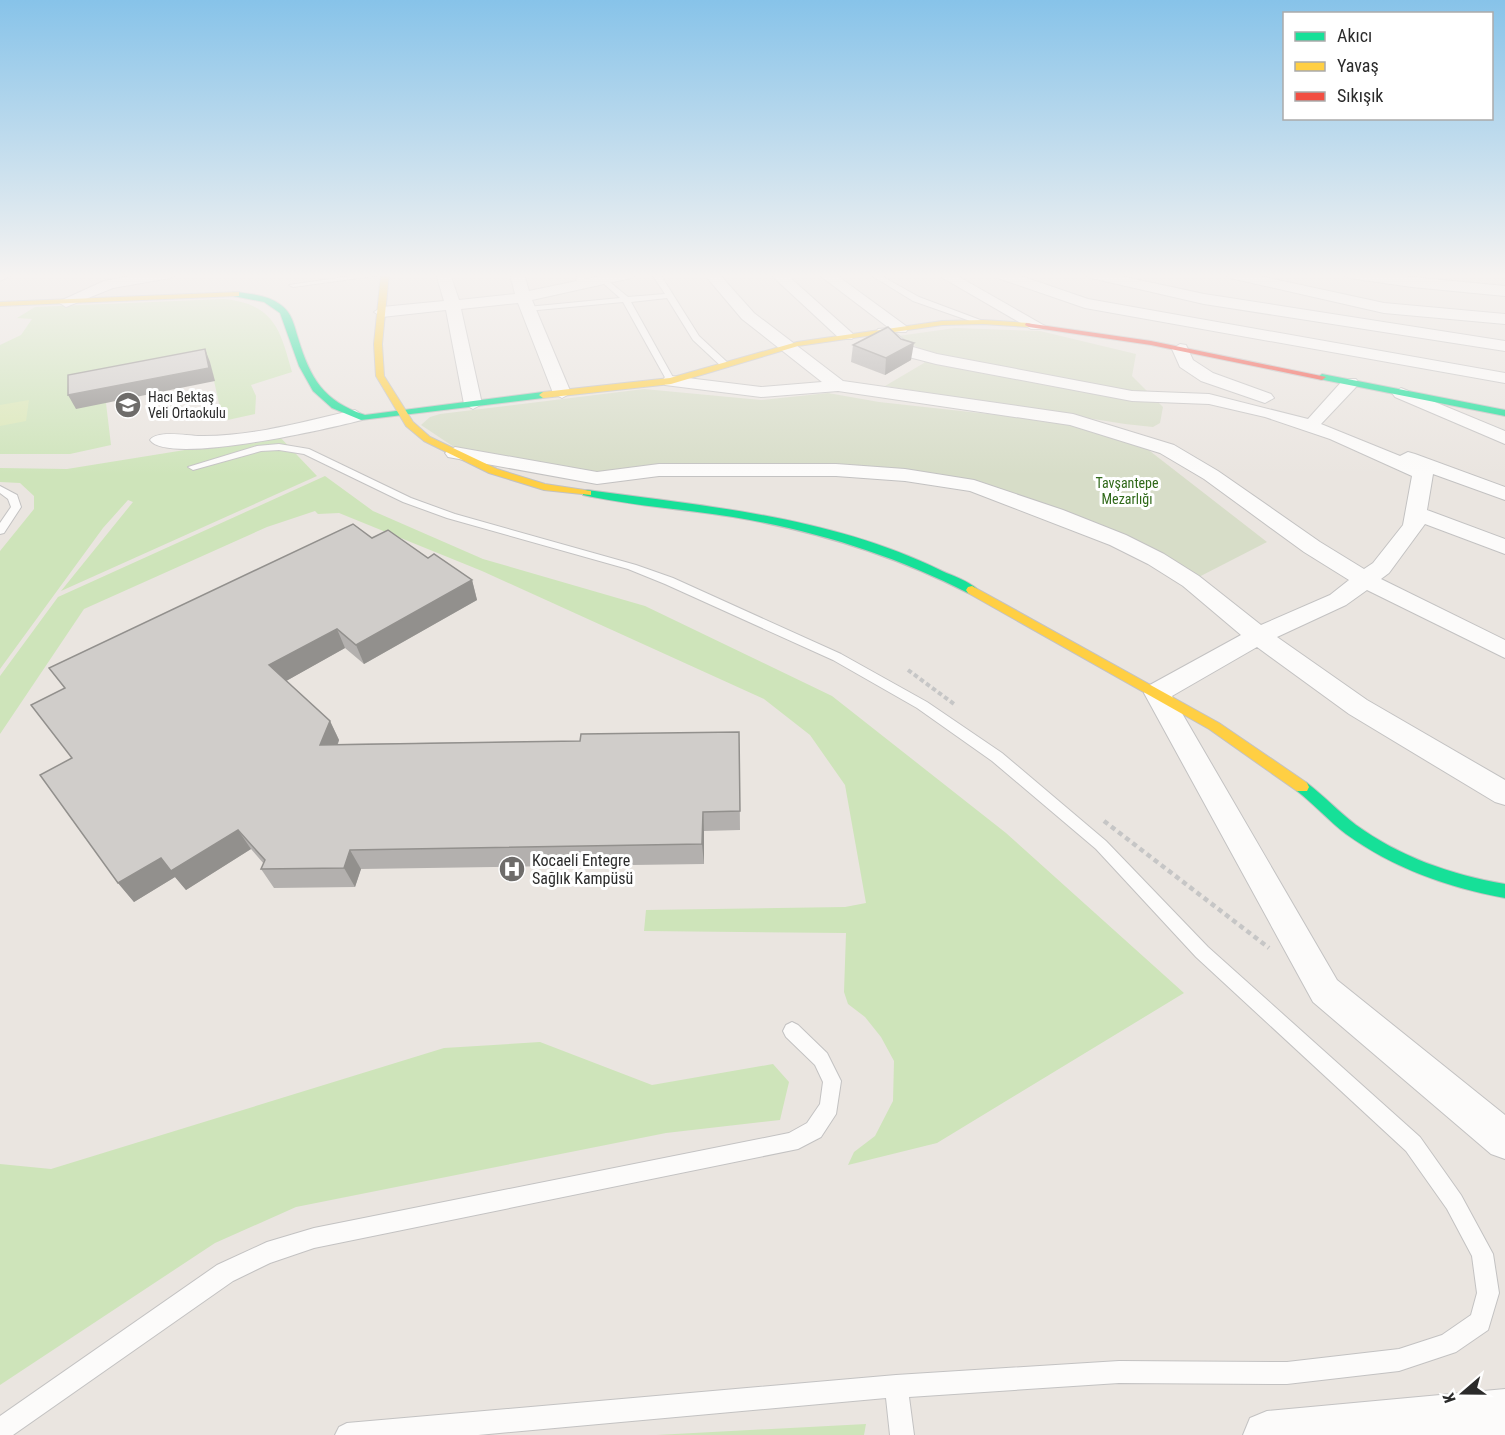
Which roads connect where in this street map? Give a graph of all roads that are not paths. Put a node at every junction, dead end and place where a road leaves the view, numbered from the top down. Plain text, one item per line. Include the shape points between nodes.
1 (295, 341) edge
2 (381, 341) edge
3 (460, 341) edge
4 (541, 341) edge
5 (649, 341) edge
6 (699, 341) edge
7 (778, 341) edge
8 (818, 341) edge
9 (900, 341) edge
10 (1131, 341) edge
11 (1203, 341) edge
12 (1297, 341) edge
13 (1472, 341) edge
14 (1505, 346) edge
15 (785, 347) junction
16 (1180, 349) junction
17 (1200, 353) junction
18 (725, 365) junction
19 (1505, 378) edge
20 (671, 381) junction
21 (1350, 383) junction
22 (838, 386) junction
23 (562, 393) junction
24 (1401, 393) junction
25 (1438, 400) junction
26 (473, 404) junction
27 (1505, 413) edge
28 (403, 414) junction
29 (355, 416) junction
30 (1317, 419) junction
31 (1505, 428) edge
32 (1505, 438) edge
33 (160, 440) dead end
34 (454, 453) junction
35 (194, 467) dead end
36 (1423, 469) junction
37 (0, 489) edge
38 (1505, 494) edge
39 (1416, 513) junction
40 (0, 531) edge
41 (1505, 547) edge
42 (1365, 580) junction
43 (1258, 636) junction
44 (1505, 650) edge
45 (1157, 693) junction
46 (1505, 794) edge
47 (1505, 891) edge
48 (792, 1031) dead end
49 (1503, 1142) edge
50 (896, 1386) junction
51 (1505, 1412) edge
52 (0, 1430) edge
53 (347, 1435) edge
54 (902, 1435) edge
55 (1267, 1435) edge

1 - 29 street via 312,388 335,408
2 - 28 street via 379,370
3 - 26 street
4 - 23 street
5 - 20 lane
6 - 18 lane
7 - 15 street
8 - 15 street
9 - 36 street via 907,351 936,359 1132,396 1209,399 1270,413
10 - 16 street
11 - 17 street
12 - 19 street
13 - 14 street
15 - 18 street
15 - 22 street
16 - 17 street
16 - 30 street via 1186,363 1207,377
17 - 21 street
18 - 20 street
20 - 22 street via 761,396
20 - 23 street
21 - 24 street
21 - 30 street
22 - 42 street via 1073,420 1167,449
23 - 26 street
24 - 25 street
24 - 32 street
25 - 27 street
25 - 31 street via 1480,422
26 - 28 street
28 - 29 street
28 - 34 street via 415,431
29 - 33 street via 217,442
30 - 36 street
34 - 43 street via 597,478 659,470 836,470 974,486 1087,527 1156,559 1191,581
34 - 45 street via 493,471 544,487 743,515 837,535 934,569
35 - 50 lane via 260,448 306,451 440,512 669,581 837,657 922,705 997,757 1101,845 1202,952 1413,1144 1454,1202 1482,1254 1488,1293 1480,1322 1448,1344 1399,1360 1287,1373 1119,1372
36 - 38 street
36 - 39 street
37 - 40 lane via 13,497 16,507
39 - 41 street
39 - 42 street via 1414,526 1381,568
42 - 43 street via 1338,600
42 - 44 street
43 - 45 street
43 - 46 street via 1358,707
45 - 47 street via 1248,748 1313,795 1355,832 1406,860 1474,886
45 - 49 street via 1325,991
48 - 52 lane via 821,1059 832,1081 829,1107 813,1130 792,1142 314,1238 267,1252 225,1273
50 - 53 lane
50 - 54 lane
51 - 55 street

